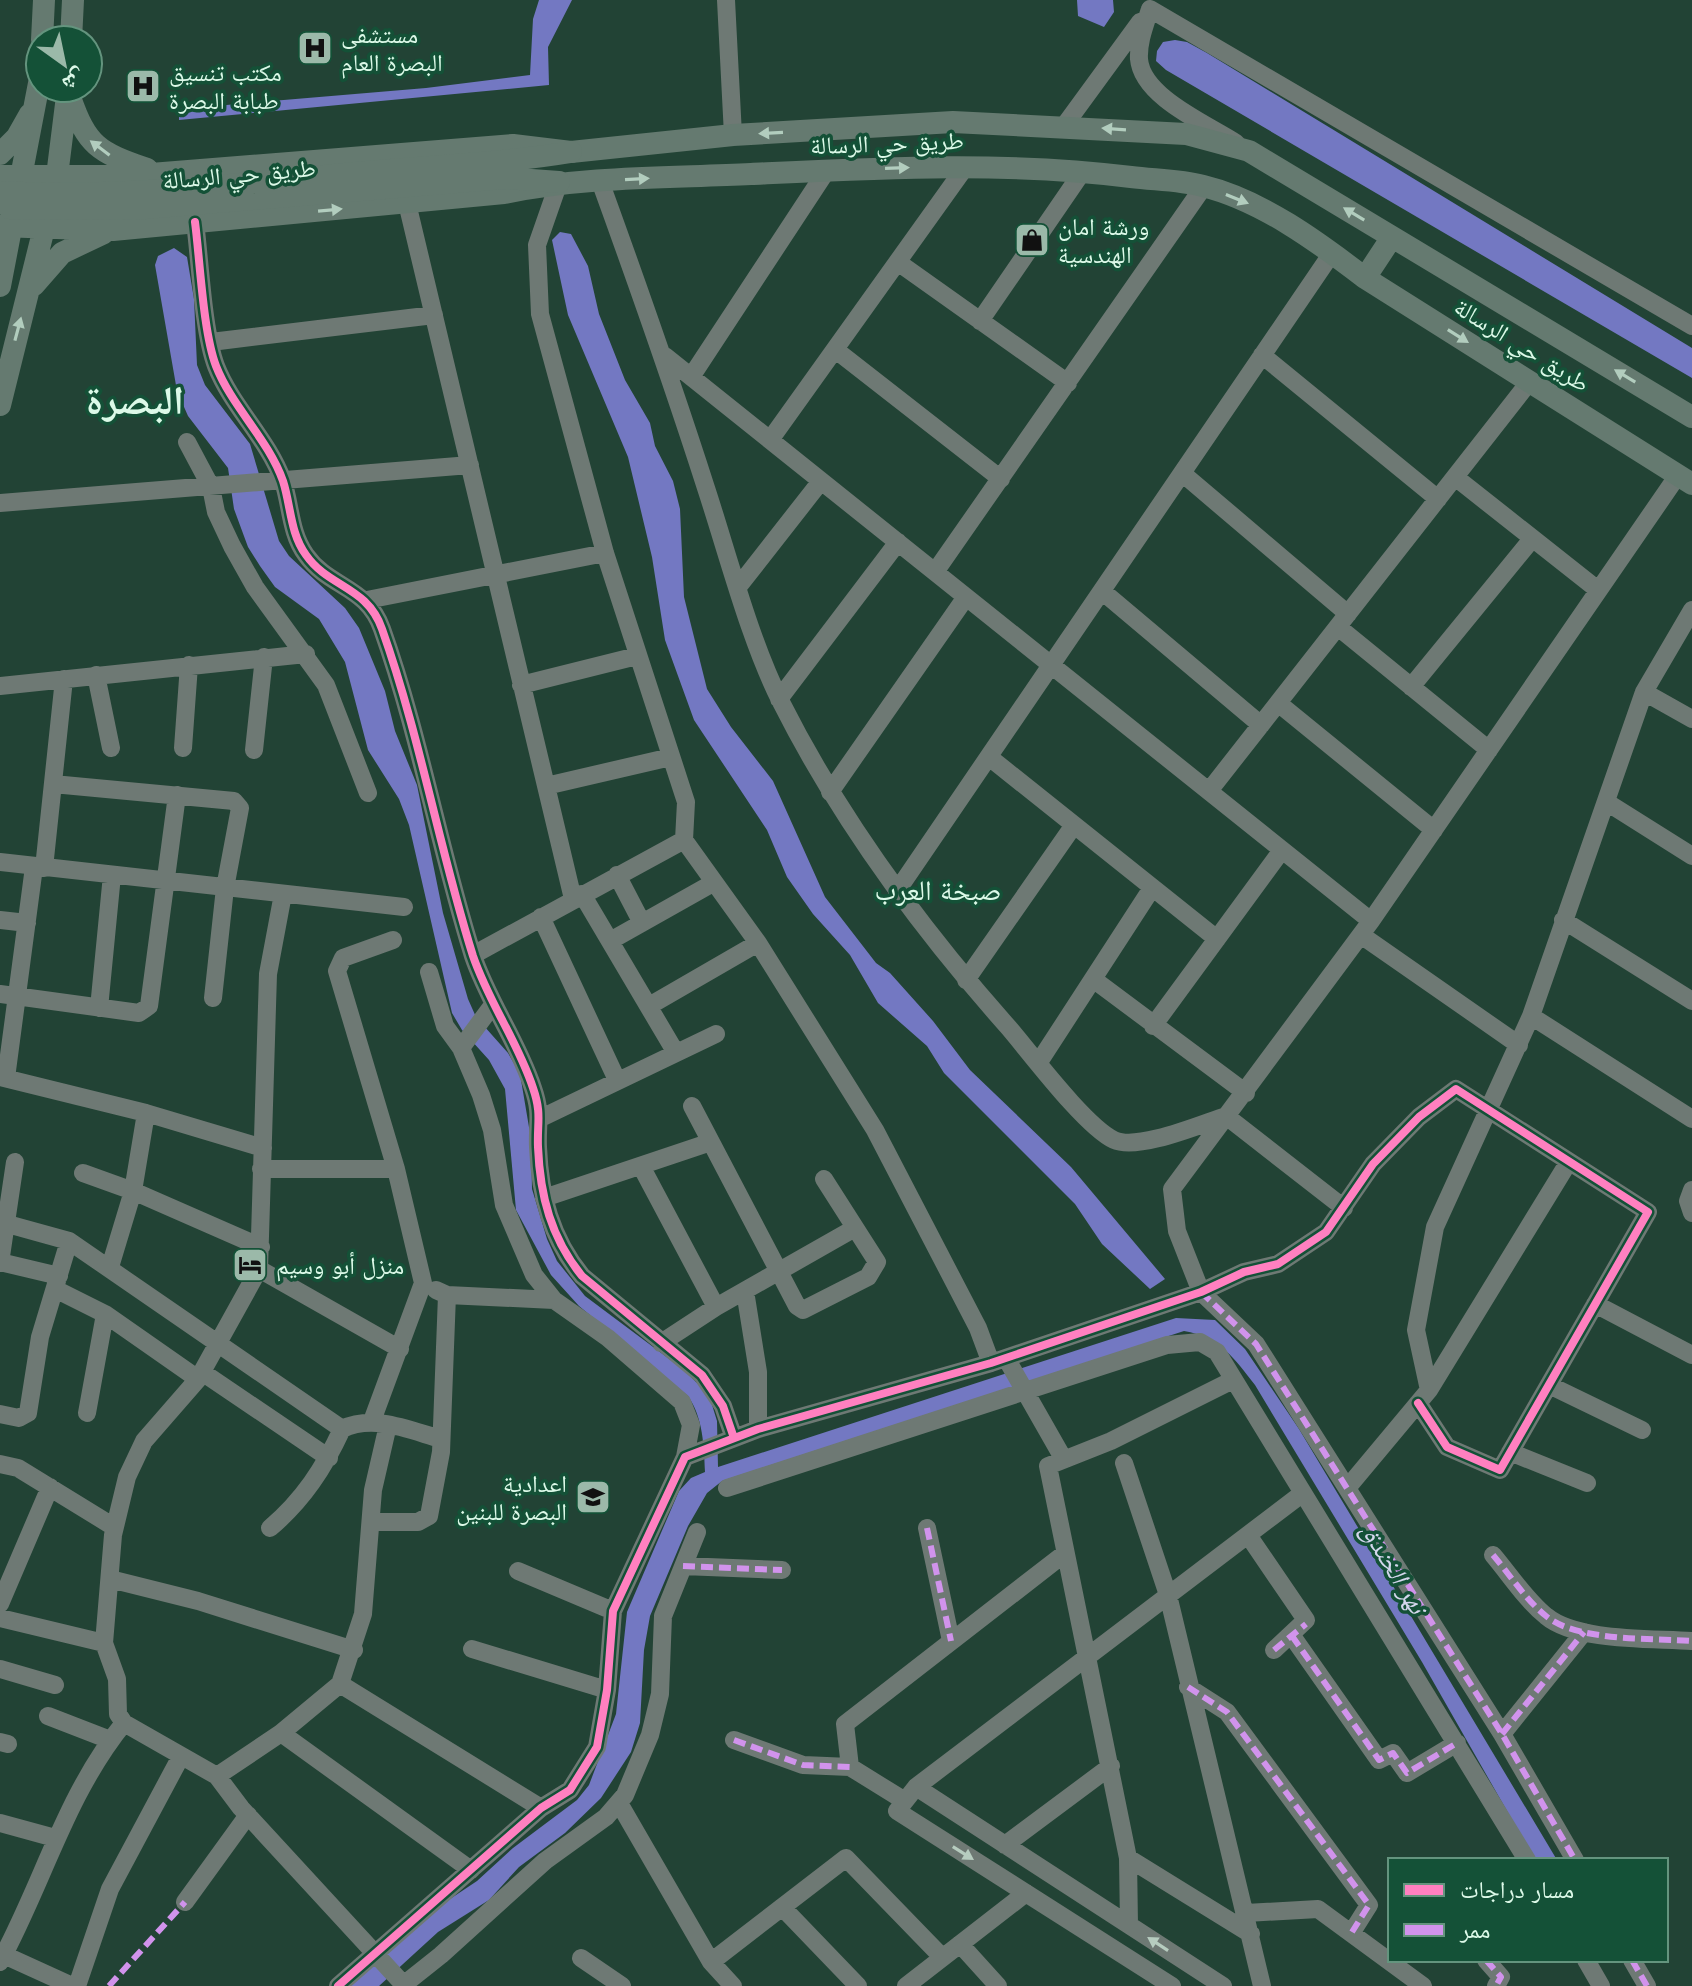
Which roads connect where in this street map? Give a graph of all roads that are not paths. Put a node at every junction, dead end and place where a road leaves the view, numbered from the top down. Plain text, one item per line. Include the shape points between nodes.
1 (44, 0) edge
2 (73, 0) edge
3 (726, 0) edge
4 (1152, 5) edge
5 (43, 24) edge
6 (72, 24) edge
7 (32, 104) edge
8 (37, 104) edge
9 (66, 104) edge
10 (74, 104) edge
11 (1064, 126) junction
12 (733, 135) junction
13 (1249, 151) junction
14 (571, 152) junction
15 (0, 154) edge
16 (966, 166) junction
17 (827, 170) junction
18 (1083, 171) junction
19 (159, 173) junction
20 (0, 176) edge
21 (23, 176) junction
22 (57, 176) junction
23 (600, 181) junction
24 (559, 182) junction
25 (1204, 186) junction
26 (0, 192) edge
27 (407, 203) junction
28 (4, 220) edge
29 (195, 222) junction
30 (45, 228) junction
31 (113, 230) junction
32 (1392, 237) junction
33 (1332, 253) junction
34 (899, 263) junction
35 (1365, 278) junction
36 (0, 286) edge
37 (27, 297) junction
38 (434, 315) junction
39 (980, 321) junction
40 (1692, 326) edge
41 (211, 342) junction
42 (837, 351) junction
43 (664, 355) junction
44 (1262, 355) junction
45 (691, 377) junction
46 (1530, 381) junction
47 (1068, 383) junction
48 (0, 405) edge
49 (1692, 417) edge
50 (770, 440) junction
51 (187, 442) dead end
52 (470, 465) junction
53 (1182, 473) junction
54 (1455, 477) junction
55 (1001, 479) junction
56 (1685, 479) edge
57 (275, 481) junction
58 (821, 481) junction
59 (217, 486) junction
60 (1438, 499) junction
61 (0, 503) edge
62 (1532, 539) junction
63 (898, 542) junction
64 (605, 553) junction
65 (935, 572) junction
66 (496, 575) junction
67 (738, 587) junction
68 (1598, 590) junction
69 (1102, 591) junction
70 (966, 597) junction
71 (367, 600) junction
72 (1692, 610) edge
73 (1343, 620) junction
74 (306, 654) junction
75 (637, 656) junction
76 (264, 657) junction
77 (189, 665) junction
78 (1051, 665) junction
79 (96, 675) junction
80 (64, 679) junction
81 (521, 685) junction
82 (0, 686) edge
83 (1411, 687) junction
84 (1644, 692) junction
85 (779, 699) junction
86 (1278, 703) junction
87 (1692, 719) edge
88 (1261, 725) junction
89 (111, 748) dead end
90 (183, 748) dead end
91 (254, 750) dead end
92 (1489, 750) junction
93 (671, 757) junction
94 (989, 757) junction
95 (53, 784) junction
96 (546, 786) junction
97 (1209, 791) junction
98 (830, 792) junction
99 (368, 793) dead end
100 (177, 795) junction
101 (1608, 803) junction
102 (1074, 825) junction
103 (1434, 830) junction
104 (684, 840) junction
105 (1282, 850) junction
106 (1692, 856) edge
107 (0, 862) edge
108 (39, 868) junction
109 (112, 875) junction
110 (617, 875) junction
111 (166, 881) junction
112 (713, 883) junction
113 (225, 888) junction
114 (1152, 888) junction
115 (897, 891) junction
116 (283, 894) junction
117 (578, 897) junction
118 (404, 907) dead end
119 (541, 917) junction
120 (0, 920) edge
121 (1563, 920) junction
122 (27, 923) junction
123 (642, 923) junction
124 (1366, 928) junction
125 (1217, 939) junction
126 (393, 940) dead end
127 (610, 941) junction
128 (758, 943) junction
129 (473, 955) junction
130 (429, 972) dead end
131 (1093, 979) junction
132 (966, 980) junction
133 (9, 995) edge
134 (213, 998) dead end
135 (1692, 1001) edge
136 (649, 1006) junction
137 (99, 1008) junction
138 (487, 1011) junction
139 (1531, 1016) junction
140 (1153, 1026) junction
141 (716, 1034) dead end
142 (464, 1044) junction
143 (1519, 1045) junction
144 (676, 1053) junction
145 (1039, 1062) junction
146 (3, 1078) edge
147 (617, 1080) junction
148 (1246, 1093) junction
149 (692, 1106) dead end
150 (1487, 1110) junction
151 (146, 1113) junction
152 (1226, 1116) junction
153 (541, 1118) junction
154 (1692, 1119) edge
155 (711, 1142) junction
156 (263, 1148) junction
157 (15, 1162) dead end
158 (1568, 1163) junction
159 (641, 1166) junction
160 (261, 1169) junction
161 (396, 1169) junction
162 (83, 1173) dead end
163 (824, 1179) dead end
164 (1692, 1190) edge
165 (133, 1191) junction
166 (544, 1198) junction
167 (1344, 1208) junction
168 (1692, 1213) edge
169 (3, 1223) edge
170 (855, 1228) junction
171 (69, 1241) junction
172 (261, 1247) junction
173 (0, 1263) edge
174 (110, 1267) junction
175 (259, 1269) junction
176 (778, 1272) junction
177 (57, 1282) junction
178 (423, 1283) junction
179 (745, 1291) junction
180 (1201, 1292) junction
181 (447, 1295) junction
182 (554, 1300) junction
183 (1595, 1304) junction
184 (716, 1307) junction
185 (105, 1314) junction
186 (661, 1343) junction
187 (218, 1347) junction
188 (400, 1349) junction
189 (1692, 1355) edge
190 (1002, 1362) junction
191 (200, 1376) junction
192 (1233, 1380) junction
193 (1549, 1385) junction
194 (1024, 1392) junction
195 (1423, 1397) junction
196 (87, 1413) dead end
197 (0, 1414) edge
198 (380, 1423) junction
199 (342, 1429) junction
200 (758, 1429) junction
201 (1642, 1430) dead end
202 (441, 1439) junction
203 (727, 1441) junction
204 (1510, 1452) junction
205 (691, 1455) junction
206 (329, 1458) junction
207 (1063, 1458) junction
208 (1124, 1463) dead end
209 (0, 1464) edge
210 (1587, 1483) dead end
211 (50, 1487) junction
212 (1348, 1487) junction
213 (727, 1488) dead end
214 (1303, 1493) junction
215 (371, 1522) junction
216 (114, 1527) junction
217 (270, 1528) dead end
218 (927, 1528) dead end
219 (697, 1532) dead end
220 (1248, 1535) junction
221 (0, 1550) edge
222 (1064, 1554) junction
223 (1493, 1555) dead end
224 (17, 1559) junction
225 (683, 1566) junction
226 (782, 1570) dead end
227 (518, 1571) dead end
228 (110, 1579) junction
229 (1168, 1595) junction
230 (0, 1604) edge
231 (613, 1611) junction
232 (0, 1618) edge
233 (1584, 1632) junction
234 (1292, 1636) junction
235 (951, 1641) junction
236 (1692, 1641) edge
237 (104, 1643) junction
238 (472, 1649) dead end
239 (354, 1650) junction
240 (1274, 1650) dead end
241 (1089, 1657) junction
242 (0, 1669) edge
243 (340, 1684) junction
244 (55, 1685) dead end
245 (1188, 1687) junction
246 (607, 1690) junction
247 (48, 1716) dead end
248 (124, 1723) junction
249 (281, 1733) junction
250 (1502, 1734) junction
251 (110, 1740) junction
252 (734, 1740) dead end
253 (1457, 1743) junction
254 (180, 1758) junction
255 (1111, 1766) junction
256 (850, 1767) junction
257 (217, 1776) junction
258 (906, 1800) junction
259 (619, 1803) junction
260 (541, 1808) junction
261 (248, 1815) junction
262 (0, 1823) edge
263 (55, 1838) junction
264 (1005, 1845) junction
265 (1128, 1858) junction
266 (1526, 1858) edge
267 (1574, 1858) edge
268 (471, 1870) junction
269 (1026, 1893) junction
270 (185, 1902) dead end
271 (782, 1907) junction
272 (1246, 1913) junction
273 (1129, 1925) junction
274 (1352, 1932) junction
275 (1251, 1934) junction
276 (960, 1944) junction
277 (377, 1953) junction
278 (942, 1957) junction
279 (581, 1958) dead end
280 (2, 1959) edge
281 (1388, 1959) edge
282 (711, 1962) junction
283 (1391, 1962) edge
284 (1488, 1962) edge
285 (1587, 1962) edge
286 (1633, 1962) edge
287 (403, 1984) edge
288 (1169, 1985) edge
289 (75, 1986) edge
290 (338, 1986) edge
291 (622, 1986) edge
292 (733, 1986) edge
293 (858, 1986) edge
294 (906, 1986) edge
295 (998, 1986) edge
296 (1223, 1986) edge
297 (1262, 1986) edge
298 (1423, 1986) edge
299 (1496, 1986) edge
300 (1601, 1986) edge
301 (1647, 1986) edge

1 - 5 main road
2 - 6 main road
3 - 12 street
4 - 11 street
4 - 13 street via 1139,53 1147,83
4 - 40 street
7 - 15 main road via 17,137
8 - 21 main road
9 - 22 main road
19 -> 10 main road via 91,144
11 -> 12 main road, طريق حي الرسالة via 953,122
13 -> 11 main road, طريق حي الرسالة via 1186,134
12 - 14 main road, طريق حي الرسالة
32 -> 13 main road, طريق حي الرسالة
14 - 19 main road, طريق حي الرسالة via 513,145
14 - 26 main road, طريق حي الرسالة, bridge via 229,187 108,195
17 -> 16 main road, طريق حي الرسالة
16 - 18 main road, طريق حي الرسالة
16 - 34 street
23 -> 17 main road, طريق حي الرسالة
17 - 45 street
18 - 25 main road, طريق حي الرسالة
18 - 39 street
19 - 22 main road, طريق حي الرسالة
20 - 21 main road, طريق حي الرسالة
21 - 22 main road, طريق حي الرسالة
21 - 28 main road
22 - 30 main road
23 - 24 main road, طريق حي الرسالة
23 - 43 street
24 - 27 main road
24 - 28 main road, طريق حي الرسالة, bridge via 504,178
24 - 64 street via 537,245 540,314
25 -> 33 main road, طريق حي الرسالة via 1255,207
25 - 47 street
29 -> 27 main road
27 - 38 street
28 - 30 main road
28 - 36 main road
29 - 31 main road
29 - 41 street
30 - 31 main road
30 - 37 main road
31 - 37 main road via 62,253
32 - 35 main road
49 -> 32 main road, طريق حي الرسالة
33 - 35 main road, طريق حي الرسالة
33 - 44 street
34 - 39 street
34 - 42 street
35 -> 46 main road, طريق حي الرسالة
48 -> 37 main road
38 - 41 street
38 - 52 street
39 - 47 street
41 - 57 street via 221,376
42 - 50 street
42 - 55 street
43 - 45 street
43 - 67 street
44 - 53 street
44 - 60 street
45 - 50 street
46 - 54 street
46 - 56 main road, طريق حي الرسالة
47 - 55 street
50 - 58 street
51 - 59 street
52 - 57 street
52 - 66 street
53 - 69 street
53 - 73 street
54 - 60 street
54 - 62 street
55 - 65 street
56 - 68 street
57 - 59 street
57 - 71 street via 307,557
58 - 63 street
58 - 67 street
59 - 61 street
59 - 74 street via 216,512 232,546 255,587
60 - 73 street
62 - 68 street
62 - 83 street
63 - 65 street
63 - 85 street
64 - 66 street
64 - 75 street
65 - 70 street
66 - 71 street
66 - 81 street
67 - 85 street
68 - 92 street
69 - 78 street
69 - 88 street
70 - 78 street
70 - 98 street
71 - 129 street via 381,626 415,735
72 - 84 street
73 - 83 street
73 - 86 street
74 - 76 street
74 - 99 street via 326,685
75 - 81 street
75 - 93 street
76 - 77 street
76 - 91 street
77 - 79 street
77 - 90 street
78 - 94 street
78 - 97 street
79 - 80 street
79 - 89 street
80 - 82 street
80 - 95 street
81 - 96 street
83 - 92 street
84 - 87 street
84 - 101 street
85 - 98 street
86 - 88 street
86 - 103 street
88 - 97 street
92 - 103 street
93 - 96 street
93 - 104 street via 686,802
94 - 102 street
94 - 115 street
95 - 100 street
95 - 108 street
96 - 117 street
97 - 105 street
98 - 115 street
100 - 111 street
100 - 113 street via 234,801 240,808
101 - 106 street
101 - 121 street
102 - 114 street
102 - 132 street
103 - 124 street
104 - 110 street
104 - 112 street
105 - 124 street
105 - 125 street
107 - 108 street
108 - 109 street
108 - 122 street
109 - 111 street
109 - 137 street
110 - 117 street
110 - 123 street
111 - 113 street
111 - 137 street via 149,1006 139,1013
112 - 123 street
112 - 128 street
113 - 116 street
113 - 134 street
114 - 125 street
114 - 131 street
115 - 132 street
116 - 118 street
116 - 156 street via 268,974
117 - 119 street
117 - 127 street
119 - 129 street
119 - 147 street
120 - 122 street
121 - 135 street
121 - 139 street
122 - 133 street
123 - 127 street
124 - 143 street
124 - 148 street
125 - 140 street
126 - 161 street via 343,958 337,971
127 - 136 street
128 - 136 street
128 - 190 street via 875,1130 978,1328
129 - 138 street
130 - 142 street via 445,1026
131 - 140 street
131 - 145 street
132 - 145 street
133 - 137 street
133 - 146 street
136 - 144 street
138 - 142 street
138 - 153 street via 523,1061
139 - 143 street
139 - 154 street
140 - 148 street
141 - 144 street
142 - 182 street via 492,1130 504,1205 534,1275
143 - 150 street
144 - 147 street
145 - 152 street via 1115,1140 1141,1142
146 - 151 street
147 - 153 street
148 - 152 street
149 - 155 street
150 - 158 street
150 - 167 street via 1456,1089 1419,1117 1373,1164
150 - 195 street via 1435,1227 1416,1330
151 - 156 street
151 - 165 street
152 - 167 street
152 - 180 street via 1172,1189 1177,1231
153 - 166 street
155 - 159 street
155 - 176 street
156 - 160 street
157 - 169 street
158 - 183 street via 1648,1212
158 - 195 street
159 - 166 street
159 - 184 street
160 - 161 street
160 - 172 street
161 - 178 street
162 - 165 street
163 - 170 street
164 - 168 street
165 - 172 street
165 - 174 street
166 - 186 street via 566,1256 604,1297
167 - 180 street via 1326,1232 1278,1264 1244,1272
169 - 171 street
169 - 173 street
170 - 176 street
170 - 176 street via 877,1262 868,1277 803,1310
171 - 174 street
171 - 177 street
172 - 175 street
173 - 177 street
174 - 187 street
175 - 187 street
175 - 188 street
176 - 179 street
177 - 185 street
177 - 197 street via 40,1337 28,1413 19,1418
178 - 181 street
178 - 188 street
179 - 184 street
179 - 200 street via 758,1372
180 - 190 street
180 - 212 street via 1256,1344
181 - 182 street
181 - 202 street
182 - 205 street via 682,1402 691,1425
183 - 189 street
183 - 193 street
184 - 186 street
185 - 191 street
185 - 196 street
186 - 203 street via 713,1389
187 - 191 street
187 - 199 street
188 - 198 street
190 - 194 street
190 - 200 street
191 - 206 street
191 - 216 street via 144,1441 127,1477
192 - 194 street via 1217,1352 1200,1342 1167,1345
192 - 207 street via 1111,1441
192 - 214 street
193 - 201 street
193 - 204 street
194 - 207 street
194 - 213 street
195 - 204 street via 1447,1447 1500,1470
195 - 212 street
198 - 199 street
198 - 202 street
198 - 215 street
199 - 206 street
200 - 203 street
202 - 215 street via 425,1521
203 - 205 street
204 - 210 street
205 - 231 street
206 - 217 street via 296,1506
207 - 222 street via 1048,1466
208 - 229 street
209 - 211 street
211 - 216 street
211 - 224 street
212 - 250 street
214 - 220 street
214 - 253 street
215 - 239 street via 363,1614
216 - 228 street
218 - 235 street
219 - 225 street
220 - 229 street
220 - 234 street via 1306,1620
221 - 224 street
222 - 235 street
222 - 241 street
223 - 233 street via 1547,1617
224 - 230 street
225 - 226 street
225 - 259 street via 663,1616 661,1681 650,1735
227 - 231 street
228 - 237 street
228 - 239 street
229 - 241 street
229 - 245 street
231 - 246 street
232 - 237 street
233 - 236 street
233 - 250 street
234 - 240 street
234 - 253 street via 1379,1760 1393,1753 1407,1773
235 - 256 street via 845,1724
237 - 248 street
238 - 246 street
239 - 243 street
241 - 255 street
241 - 258 street
242 - 244 street
243 - 249 street
243 - 260 street
245 - 272 street
245 - 274 street via 1226,1711 1369,1905
246 - 260 street via 597,1747 570,1790
247 - 251 street
248 - 251 street
248 - 254 street
249 - 257 street
249 - 268 street
250 - 267 street
251 - 263 street
252 - 256 street via 803,1765
253 - 266 street
254 - 257 street
254 - 289 street via 110,1889
255 - 264 street
255 - 265 street
256 - 258 street
257 - 261 street
258 - 264 street
258 -> 269 street
259 - 282 street
259 - 287 street
260 - 268 street
261 - 270 street
261 - 277 street
262 - 263 street
263 - 280 street
264 - 273 street
265 - 273 street
265 - 275 street
268 - 277 street
269 - 276 street
269 - 288 street
271 - 278 street via 846,1858
271 - 282 street
271 - 293 street
272 - 274 street via 1315,1908
272 - 275 street
296 -> 273 street
274 - 281 street
275 - 297 street
276 - 278 street
276 - 295 street
277 - 287 street
277 - 290 street
278 - 294 street
279 - 291 street
280 - 289 street
282 - 292 street
283 - 298 street
284 - 299 street via 1501,1977
285 - 300 street
286 - 301 street

